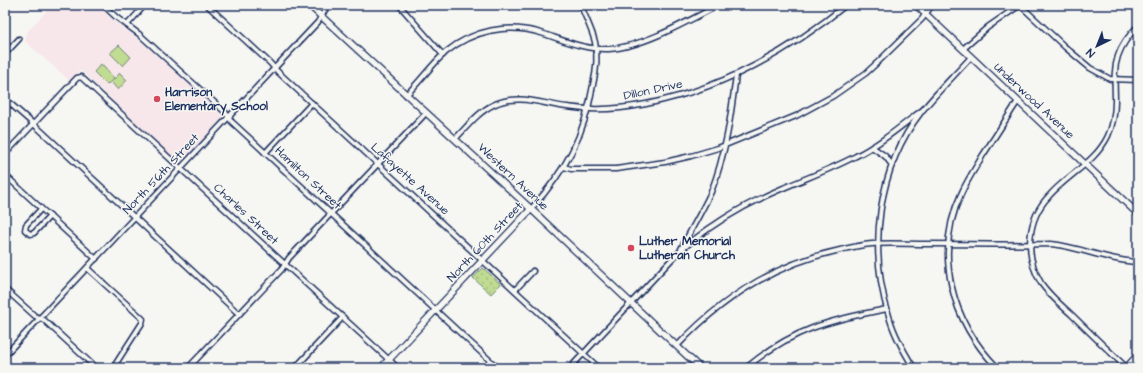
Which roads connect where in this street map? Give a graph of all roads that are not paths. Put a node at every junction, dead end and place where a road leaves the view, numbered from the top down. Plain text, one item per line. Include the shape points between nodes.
1 (103, 5) edge
2 (145, 5) edge
3 (208, 5) edge
4 (309, 5) edge
5 (328, 5) edge
6 (399, 5) edge
7 (581, 5) edge
8 (719, 5) edge
9 (846, 5) edge
10 (916, 5) edge
11 (932, 5) edge
12 (1020, 5) edge
13 (925, 14) junction
14 (321, 16) junction
15 (127, 25) junction
16 (1138, 26) edge
17 (20, 39) dead end
18 (596, 48) junction
19 (963, 49) junction
20 (5, 54) edge
21 (443, 55) junction
22 (971, 57) junction
23 (274, 68) junction
24 (736, 75) junction
25 (1114, 80) junction
26 (1138, 80) edge
27 (406, 95) junction
28 (5, 99) edge
29 (1018, 101) junction
30 (312, 103) junction
31 (588, 109) junction
32 (921, 111) junction
33 (426, 113) junction
34 (228, 117) junction
35 (33, 124) junction
36 (455, 139) junction
37 (726, 144) junction
38 (872, 148) junction
39 (265, 153) junction
40 (5, 154) edge
41 (378, 164) junction
42 (1085, 164) junction
43 (892, 165) junction
44 (564, 167) junction
45 (180, 168) junction
46 (5, 175) edge
47 (42, 209) junction
48 (531, 209) junction
49 (331, 214) junction
50 (1138, 214) edge
51 (50, 216) junction
52 (134, 217) junction
53 (691, 230) junction
54 (698, 236) junction
55 (878, 244) junction
56 (948, 244) junction
57 (1030, 244) junction
58 (681, 250) junction
59 (96, 259) junction
60 (483, 260) junction
61 (1138, 262) edge
62 (285, 264) junction
63 (87, 268) junction
64 (533, 271) dead end
65 (5, 289) edge
66 (515, 290) junction
67 (631, 302) junction
68 (887, 309) junction
69 (436, 310) junction
70 (239, 314) junction
71 (40, 318) junction
72 (343, 318) junction
73 (677, 346) junction
74 (583, 353) junction
75 (5, 355) edge
76 (1138, 355) edge
77 (389, 360) junction
78 (96, 368) edge
79 (113, 368) edge
80 (188, 368) edge
81 (296, 368) edge
82 (381, 368) edge
83 (398, 368) edge
84 (498, 368) edge
85 (570, 368) edge
86 (599, 368) edge
87 (700, 368) edge
88 (746, 368) edge
89 (914, 368) edge
90 (998, 368) edge
91 (1126, 368) edge

1 - 15 street, Hamilton Street
2 - 15 street
3 - 23 street, Lafayette Avenue
4 - 14 street, Western Avenue
5 - 14 street, North 56th Street
6 - 21 street
7 - 18 street
8 - 18 street via 638,42 615,48
9 - 24 street, Dillon Drive via 780,52
10 - 13 street, Underwood Avenue
11 - 13 street
12 - 19 street via 988,27
12 - 25 street via 1082,62
13 - 19 street, Underwood Avenue
13 - 37 street via 878,62 833,96 796,116
14 - 23 street, North 56th Street
14 - 27 street, Western Avenue
15 - 34 street, Hamilton Street via 151,44
16 - 25 street via 1120,50
17 - 20 street
18 - 21 street via 584,47 532,31 506,29 470,38
18 - 31 street, North 60th Street via 594,80
19 - 22 street, Underwood Avenue
21 - 27 street
22 - 29 street, Underwood Avenue
22 - 32 street
23 - 30 street, Lafayette Avenue
23 - 34 street, North 56th Street
24 - 31 street, Dillon Drive via 670,99 631,106
24 - 37 street
25 - 26 street
25 - 42 street via 1115,106 1111,128 1100,148
27 - 33 street, Western Avenue
28 - 35 street
29 - 42 street, Underwood Avenue
29 - 56 street via 961,192
30 - 39 street
30 - 41 street, Lafayette Avenue
31 - 36 street, Dillon Drive via 526,99 507,100 482,112
31 - 44 street, North 60th Street via 578,140
32 - 38 street
32 - 43 street
33 - 36 street, Western Avenue
33 - 41 street
34 - 39 street, Hamilton Street
34 - 45 street, North 56th Street
35 - 40 street
35 - 45 street, Charles Street via 76,78 80,77
35 - 52 street
36 - 48 street, Western Avenue
37 - 44 street via 691,156 632,167
37 - 53 street via 711,190
38 - 43 street via 885,156
38 - 54 street via 829,170 760,198
39 - 49 street, Hamilton Street
41 - 49 street
41 - 60 street, Lafayette Avenue
42 - 50 street, Underwood Avenue
42 - 57 street via 1041,205 1032,225
43 - 55 street via 881,204
44 - 48 street, North 60th Street
45 - 52 street, North 56th Street
45 - 62 street, Charles Street
46 - 47 street
47 - 51 street
47 - 51 street via 26,225 27,232 34,233
48 - 60 street, North 60th Street
48 - 67 street, Western Avenue
49 - 62 street
49 - 69 street, Hamilton Street
51 - 59 street
52 - 59 street, North 56th Street
52 - 70 street
53 - 54 street
53 - 58 street
54 - 58 street
55 - 56 street
55 - 68 street via 880,276
55 - 73 street via 825,254 769,275 720,305
56 - 57 street
56 - 90 street via 950,280 960,315 980,348
57 - 61 street via 1065,246 1109,258
57 - 91 street via 1034,268 1045,289
58 - 67 street
59 - 63 street, North 56th Street
60 - 66 street, Lafayette Avenue
60 - 69 street, North 60th Street
62 - 70 street
62 - 72 street, Charles Street
63 - 71 street, North 56th Street
63 - 79 street via 143,319
64 - 66 street
65 - 71 street
66 - 74 street, Lafayette Avenue
67 - 73 street, Western Avenue
67 - 74 street
68 - 88 street via 830,321 811,328 776,346
68 - 89 street via 894,331
69 - 77 street, North 60th Street
69 - 84 street, Hamilton Street
70 - 80 street
71 - 75 street, North 56th Street
71 - 78 street
72 - 77 street, Charles Street
72 - 81 street
73 - 87 street, Western Avenue
74 - 85 street
74 - 86 street, Lafayette Avenue
76 - 91 street
77 - 82 street, North 60th Street
77 - 83 street, Charles Street

